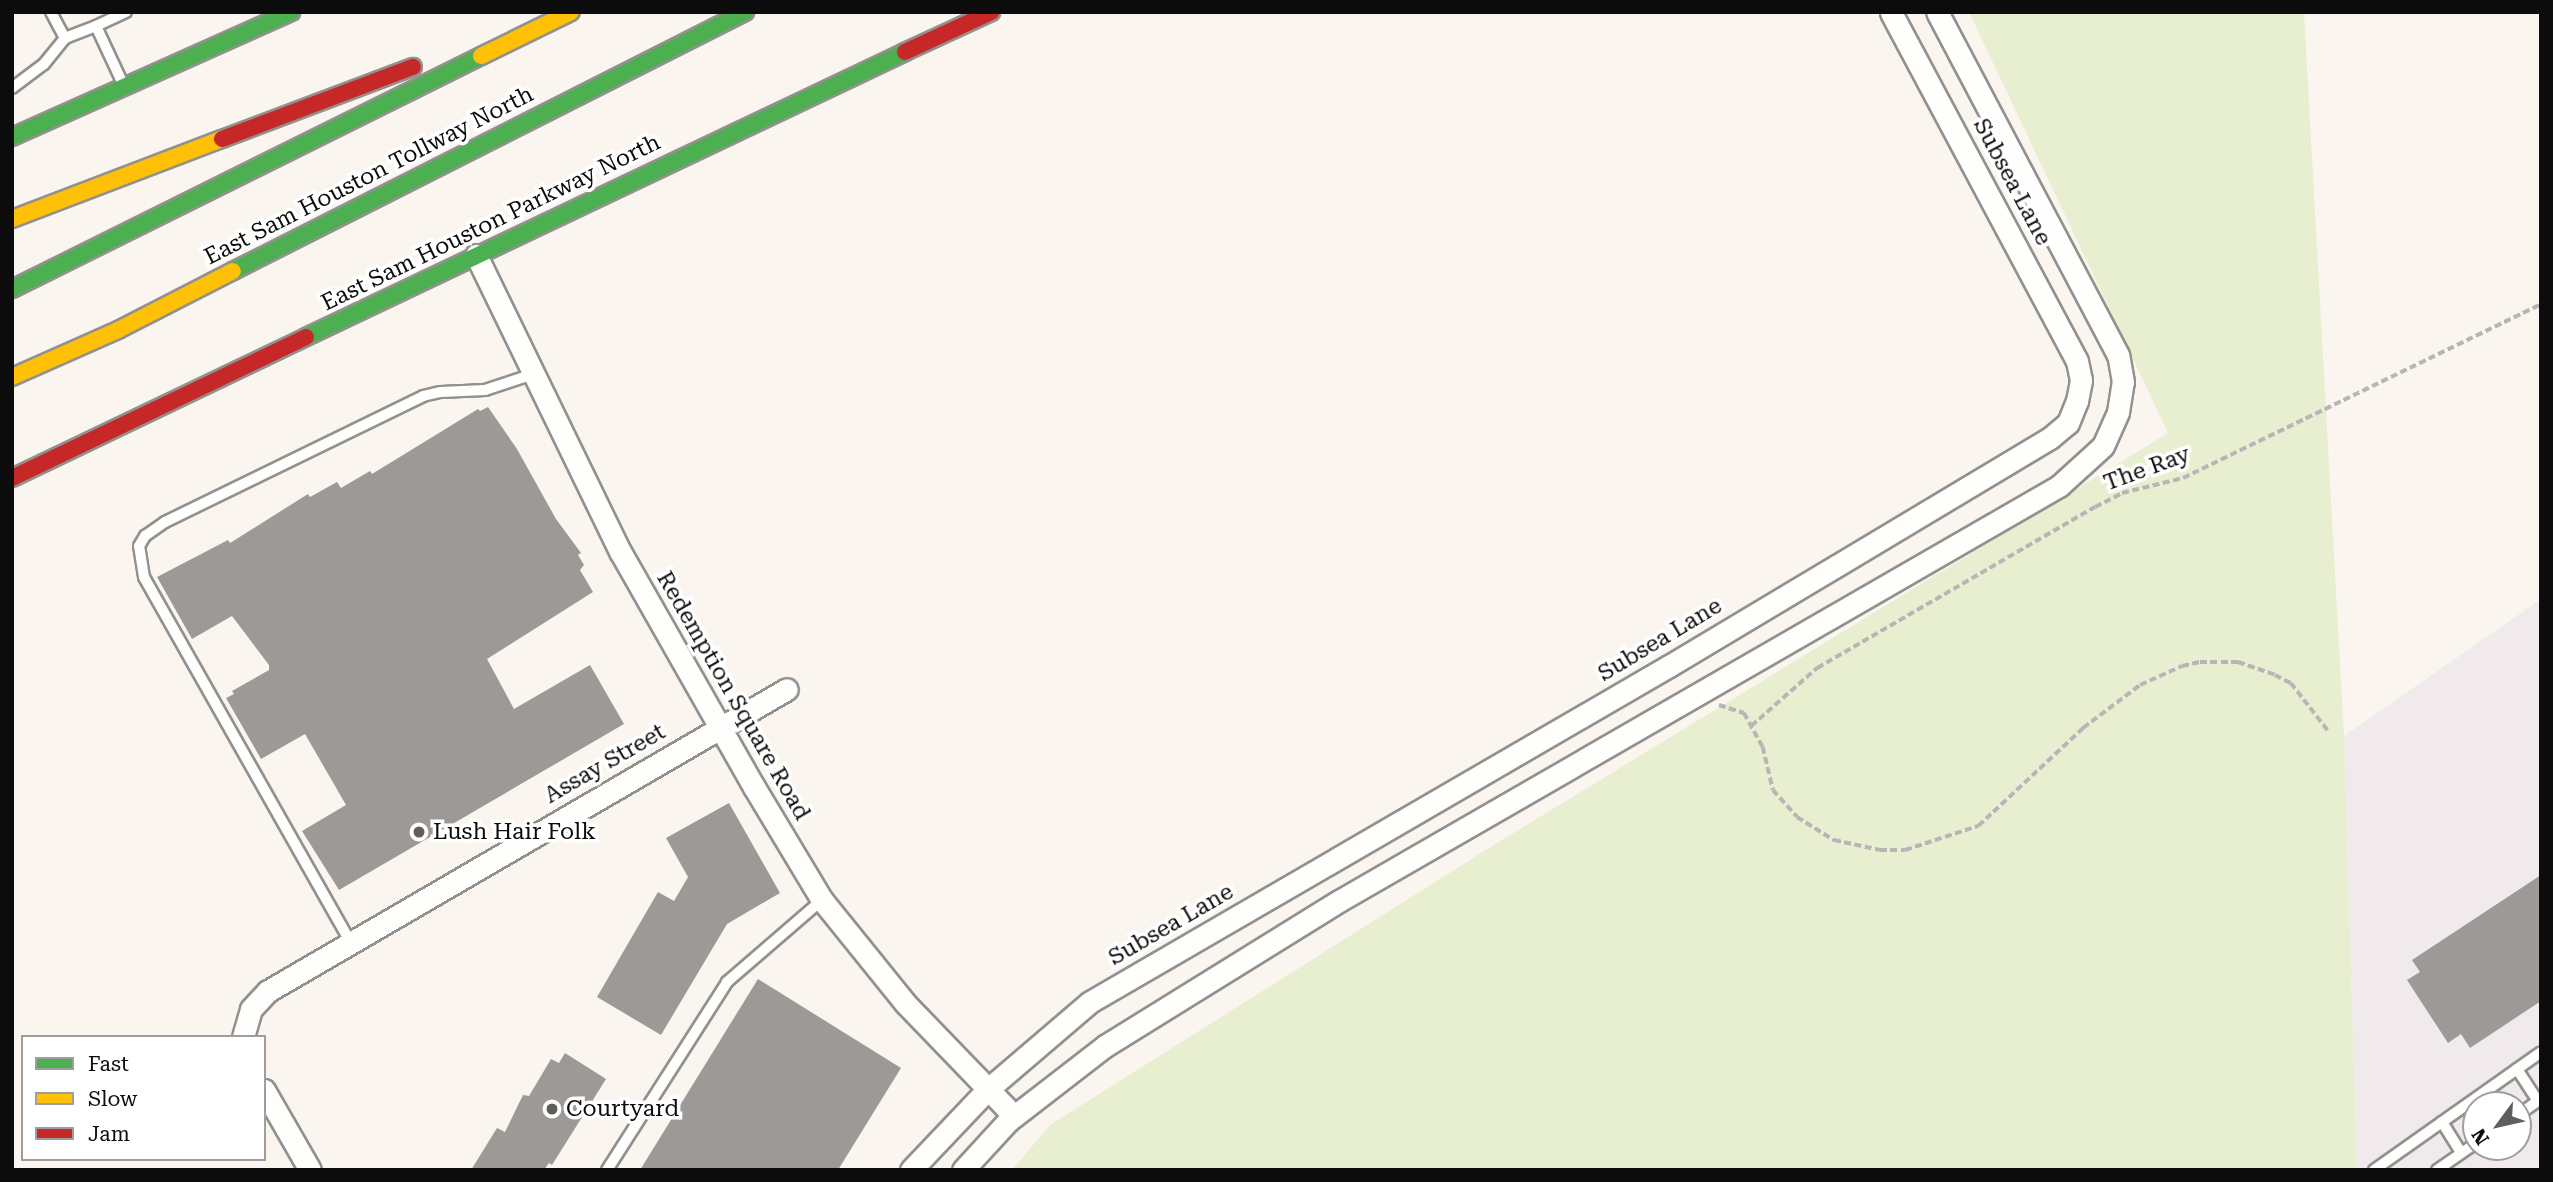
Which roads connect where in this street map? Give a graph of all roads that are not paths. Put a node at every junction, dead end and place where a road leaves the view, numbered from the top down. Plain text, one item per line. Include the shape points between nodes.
1 (51, 12) edge
2 (292, 12) edge
3 (558, 12) edge
4 (571, 12) edge
5 (744, 12) edge
6 (991, 12) edge
7 (1891, 12) edge
8 (1937, 12) edge
9 (121, 13) edge
10 (96, 26) junction
11 (65, 38) junction
12 (124, 87) junction
13 (12, 88) edge
14 (12, 137) edge
15 (12, 219) edge
16 (476, 255) junction
17 (12, 289) edge
18 (118, 330) junction
19 (533, 374) junction
20 (12, 377) edge
21 (33, 386) dead end
22 (12, 478) edge
23 (787, 689) dead end
24 (719, 728) junction
25 (822, 900) junction
26 (351, 943) junction
27 (244, 1030) edge
28 (2541, 1052) edge
29 (2517, 1069) junction
30 (987, 1090) junction
31 (266, 1093) edge
32 (2539, 1100) edge
33 (1014, 1116) junction
34 (2442, 1122) junction
35 (2461, 1153) joint
36 (310, 1170) edge
37 (607, 1170) edge
38 (911, 1170) edge
39 (963, 1170) edge
40 (2374, 1170) edge
41 (2437, 1170) edge

1 - 11 lane
2 - 12 main road
3 - 15 main road
4 - 17 main road
5 - 18 main road, East Sam Houston Tollway North
6 - 16 main road, East Sam Houston Parkway North
7 - 30 street, Subsea Lane via 2077,362 2079,390 2068,423 1669,666 1090,1002
8 - 33 street, Subsea Lane via 2118,355 2123,382 2118,412 2103,446 2059,486 1339,901 1105,1046
9 - 10 lane
10 - 11 lane
10 - 12 lane
11 - 13 lane via 44,64
12 - 14 main road
16 - 19 street, Redemption Square Road
16 - 22 main road, East Sam Houston Parkway North
18 - 20 main road, East Sam Houston Tollway North
18 - 21 main road
19 - 24 street, Redemption Square Road via 603,519
19 - 26 lane via 485,390 423,396 165,522 139,546 144,577
23 - 24 street, Assay Street
24 - 25 street, Redemption Square Road
24 - 26 street, Assay Street
25 - 30 street, Redemption Square Road via 905,1003
25 - 37 lane via 727,982
26 - 27 street, Assay Street via 260,998
28 - 29 lane
29 - 32 lane
29 - 34 lane
30 - 33 street, Redemption Square Road
30 - 38 street, Subsea Lane
31 - 36 street
33 - 39 street, Subsea Lane
34 - 35 lane
34 - 40 lane
35 - 41 lane

